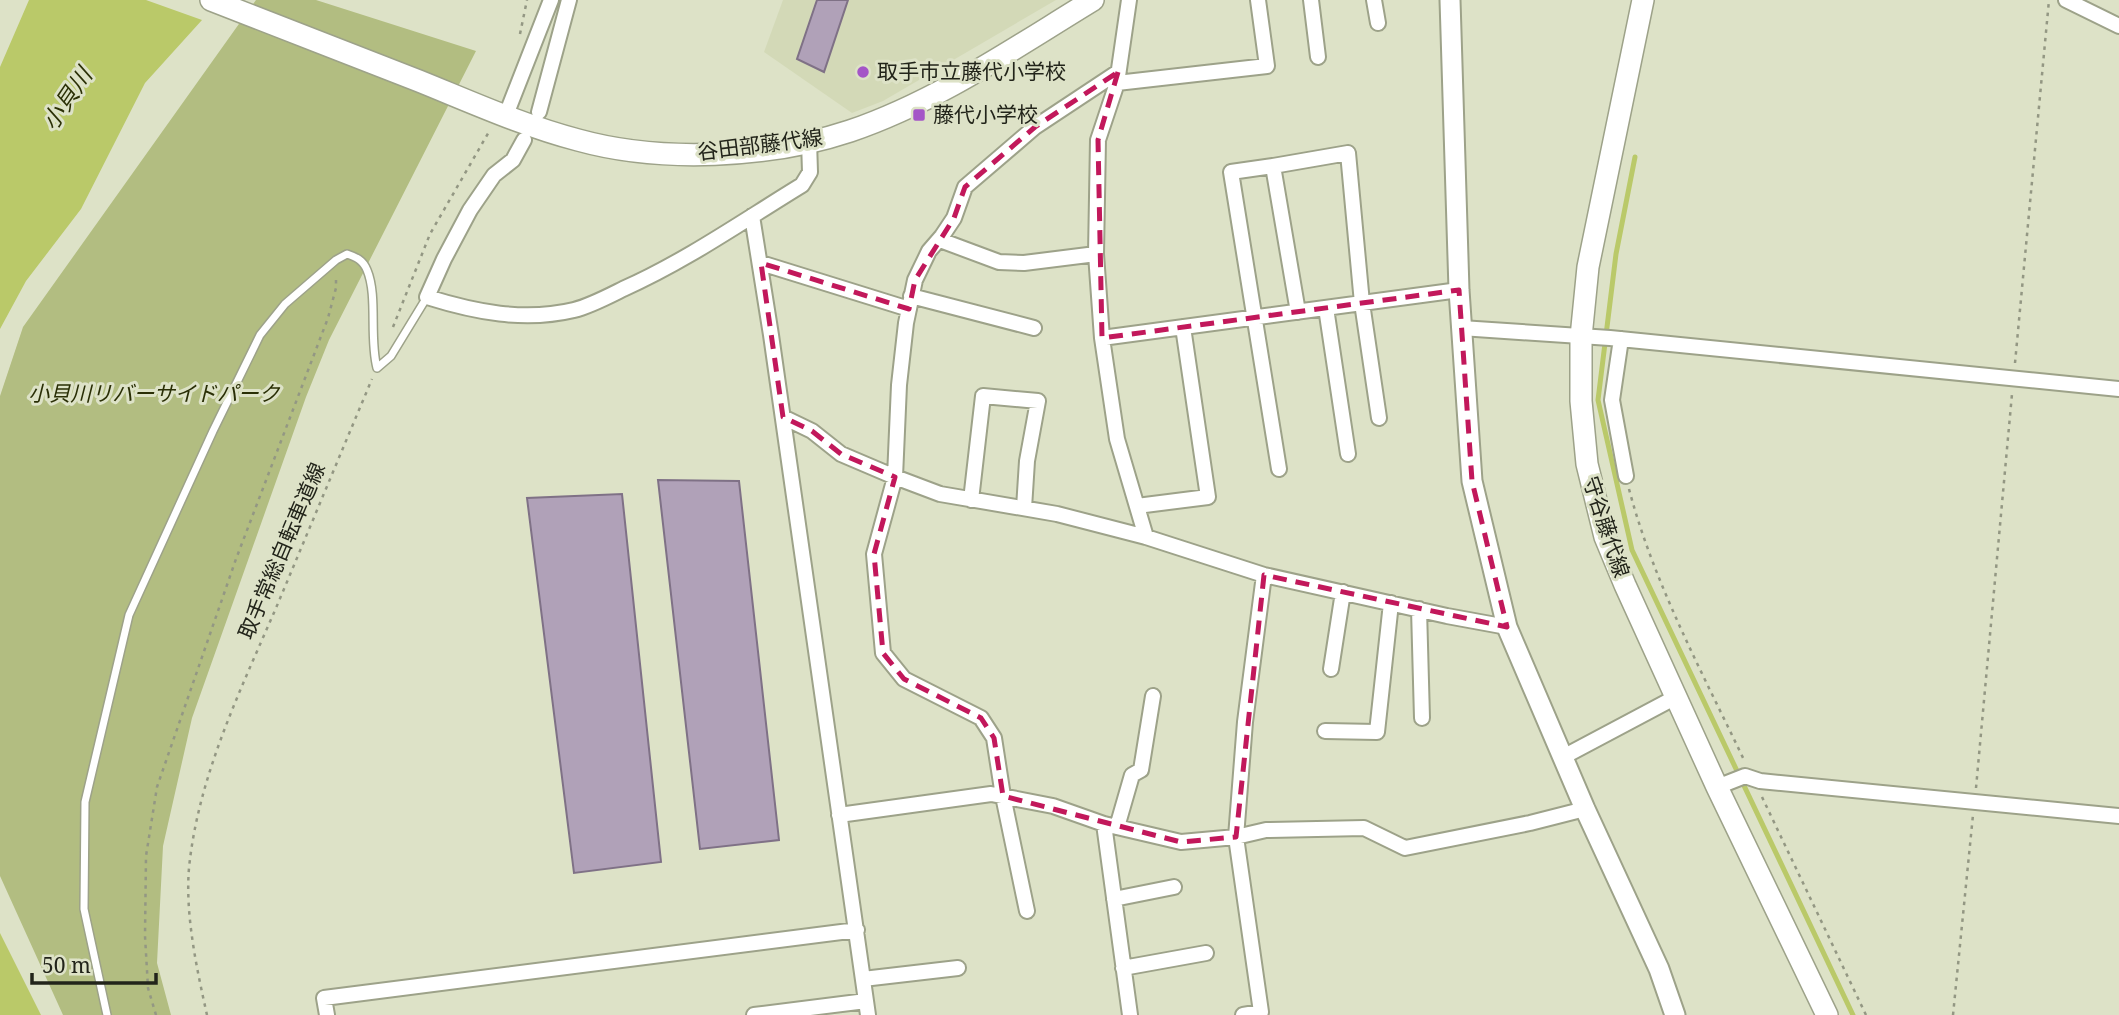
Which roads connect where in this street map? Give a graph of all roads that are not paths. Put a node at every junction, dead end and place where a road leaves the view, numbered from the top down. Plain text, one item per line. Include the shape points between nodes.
1 (211, 0) edge
2 (551, 0) edge
3 (569, 0) edge
4 (1093, 0) edge
5 (1129, 0) edge
6 (1258, 0) edge
7 (1311, 0) edge
8 (1374, 0) edge
9 (1450, 0) edge
10 (1643, 0) edge
11 (2066, 0) edge
12 (1378, 23) dead end
13 (2119, 26) edge
14 (1318, 57) dead end
15 (1117, 77) junction
16 (540, 112) dead end
17 (500, 119) junction
18 (524, 140) dead end
19 (808, 141) junction
20 (1273, 166) junction
21 (752, 216) junction
22 (940, 240) junction
23 (1096, 254) junction
24 (761, 263) junction
25 (1459, 290) junction
26 (427, 297) junction
27 (910, 302) junction
28 (1362, 303) junction
29 (1326, 308) junction
30 (1298, 312) junction
31 (1253, 318) junction
32 (1183, 327) junction
33 (1034, 328) dead end
34 (1461, 328) junction
35 (1581, 337) junction
36 (1102, 338) junction
37 (1621, 339) junction
38 (2119, 389) edge
39 (783, 417) junction
40 (1379, 418) dead end
41 (1348, 454) dead end
42 (1279, 469) dead end
43 (1626, 476) road end
44 (895, 477) junction
45 (971, 499) junction
46 (1137, 506) junction
47 (1024, 509) junction
48 (1146, 537) junction
49 (1264, 575) junction
50 (1343, 592) junction
51 (1391, 603) junction
52 (1419, 609) junction
53 (1507, 626) junction
54 (1331, 669) dead end
55 (1153, 696) dead end
56 (1676, 697) junction
57 (1422, 718) dead end
58 (1325, 731) dead end
59 (1563, 757) junction
60 (1717, 787) junction
61 (1003, 796) junction
62 (1586, 809) junction
63 (839, 816) junction
64 (2119, 816) edge
65 (1110, 826) junction
66 (1236, 837) junction
67 (1174, 887) dead end
68 (1114, 899) junction
69 (1027, 911) dead end
70 (857, 930) junction
71 (1206, 953) dead end
72 (958, 968) dead end
73 (1123, 968) junction
74 (863, 979) junction
75 (867, 1008) edge
76 (1262, 1014) edge
77 (107, 1015) edge
78 (327, 1015) edge
79 (754, 1015) edge
80 (1129, 1015) edge
81 (1243, 1015) edge
82 (1675, 1015) edge
83 (1826, 1015) edge

1 - 17 main road, 谷田部藤代線 via 460,97
2 - 17 street
3 - 16 street
4 - 19 main road, 谷田部藤代線 via 924,101 850,131
5 - 15 street
6 - 15 street via 1267,66
7 - 14 street
8 - 12 street
9 - 25 street
10 - 35 main road, 守谷藤代線 via 1588,267
11 - 13 street
15 - 22 street via 1035,127 965,187
15 - 23 street via 1098,140
17 - 19 main road, 谷田部藤代線 via 578,141 646,153 715,154
18 - 26 street via 513,160 495,175 470,210
19 - 21 street via 810,172 806,179
20 - 28 street via 1348,153
20 - 30 street
20 - 31 street via 1231,172
21 - 24 street
21 - 26 street via 649,278 574,310 492,314
22 - 23 street via 999,262
22 - 27 street via 929,251
23 - 36 street
24 - 27 street
24 - 39 street
25 - 28 street
25 - 34 street
26 - 77 lane via 391,356 377,368 367,269 357,257 347,254 335,260 285,304 260,335 129,615 85,802 84,909
27 - 33 street
27 - 44 street via 900,375
28 - 29 street
28 - 40 street
29 - 30 street
29 - 41 street
30 - 31 street
31 - 32 street
31 - 42 street
32 - 36 street
32 - 46 street via 1208,497
34 - 35 street
34 - 53 street via 1472,481
35 - 37 street
35 - 56 main road, 守谷藤代線 via 1587,464 1605,537
36 - 46 street via 1117,439
37 - 38 street
37 - 43 street via 1612,400
39 - 44 street via 813,431 841,454
39 - 63 street
44 - 45 street via 940,494
44 - 61 street via 874,554 883,653 904,679 981,718 994,738
45 - 47 street
45 - 47 street via 983,396 1038,401
46 - 48 street
47 - 48 street
48 - 49 street
49 - 50 street
49 - 66 street
50 - 51 street
50 - 54 street
51 - 52 street
51 - 58 street via 1377,732
52 - 53 street
52 - 57 street
53 - 59 street
55 - 65 street via 1141,770 1132,775
56 - 59 street
56 - 60 main road, 守谷藤代線
59 - 62 street
60 - 64 street via 1745,776 1773,783
60 - 83 main road, 守谷藤代線
61 - 63 street
61 - 65 street via 1053,806
61 - 69 street
62 - 66 street via 1405,848 1364,828 1266,830
62 - 82 street via 1659,969
63 - 70 street
65 - 66 street via 1181,842
65 - 68 street
66 - 76 street
67 - 68 street
68 - 73 street
70 - 74 street
70 - 78 street via 324,998
71 - 73 street
72 - 74 street
73 - 80 street
74 - 75 street
75 - 79 street
76 - 81 street

